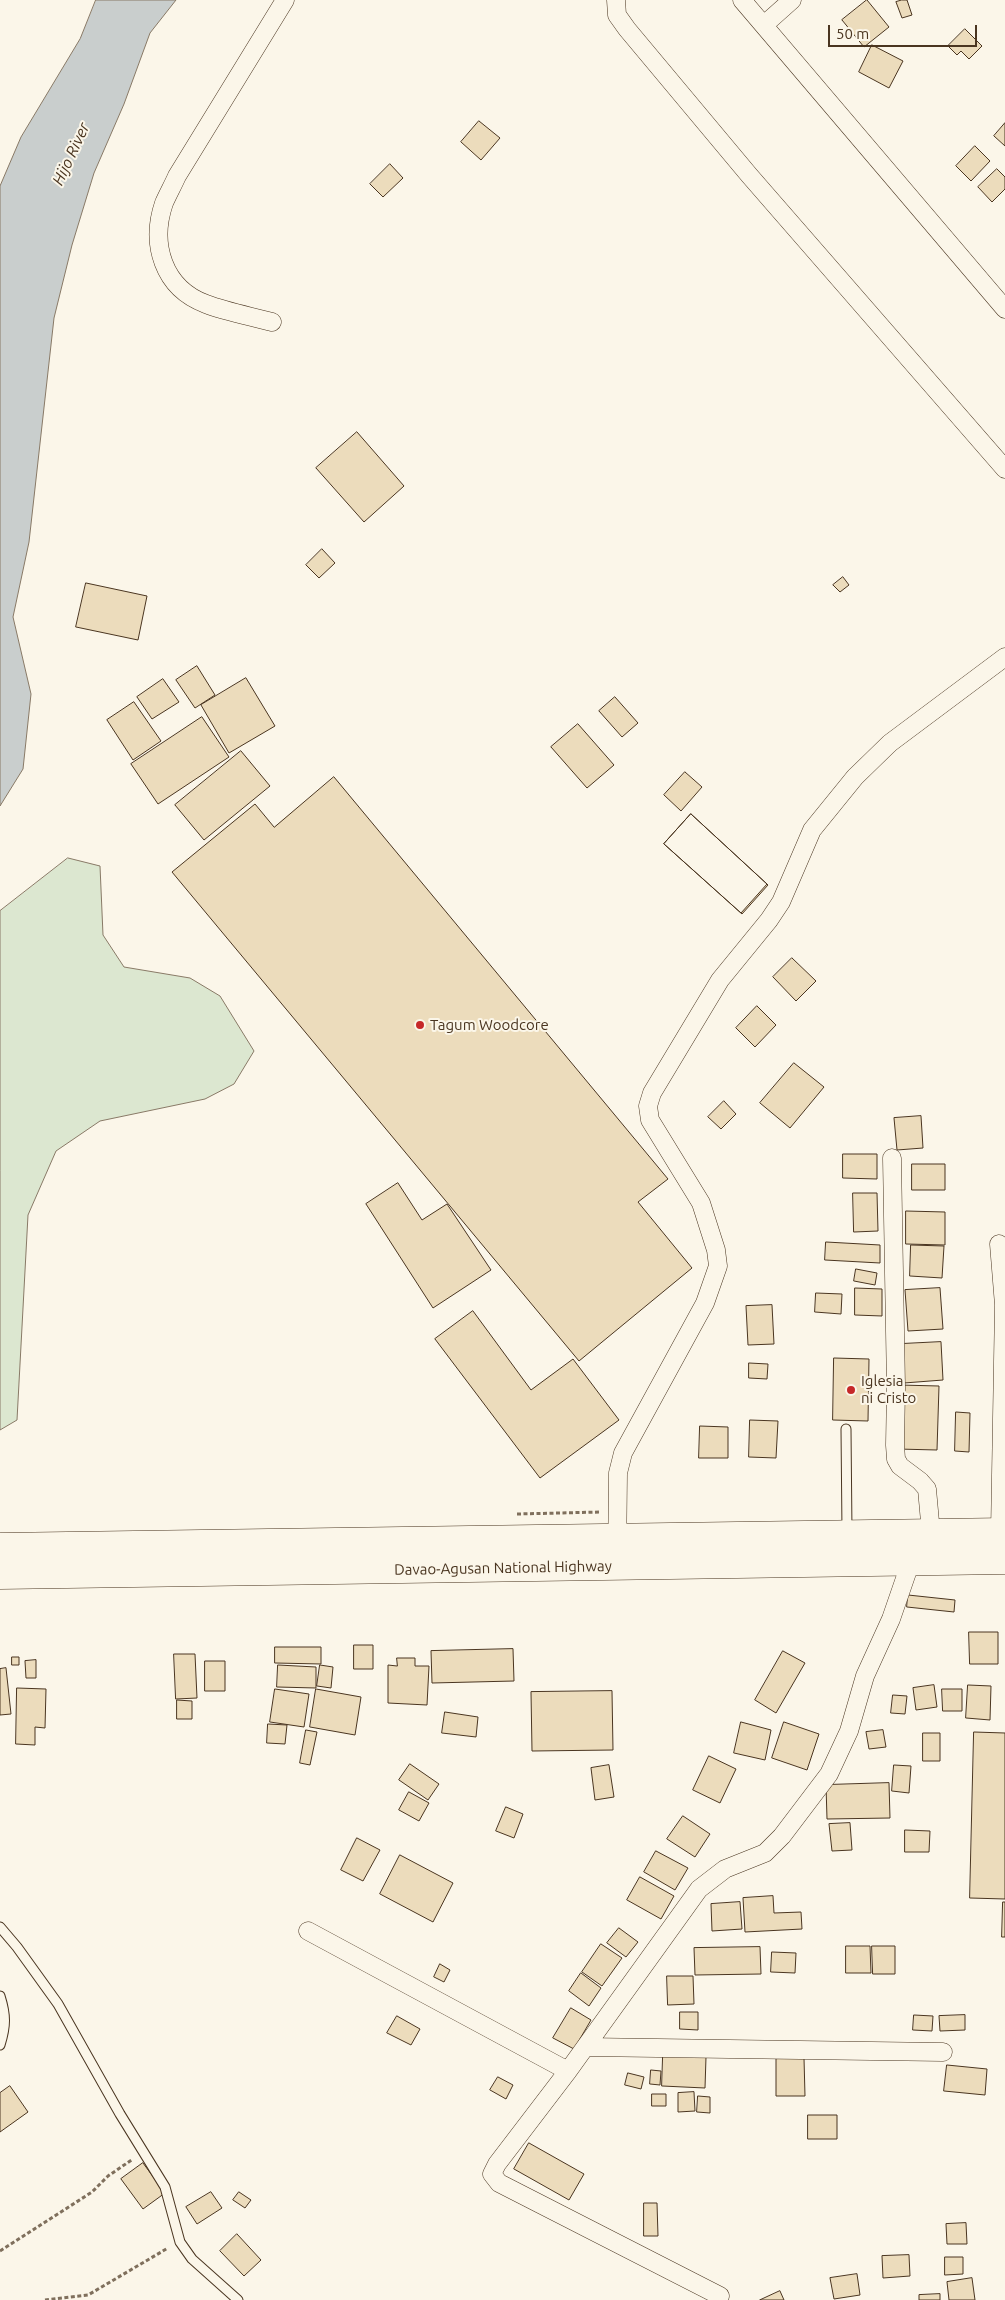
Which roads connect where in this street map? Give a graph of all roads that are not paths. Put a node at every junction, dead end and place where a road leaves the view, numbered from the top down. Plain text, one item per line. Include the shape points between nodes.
1 (285, 0) edge
2 (616, 0) edge
3 (742, 0) edge
4 (792, 0) edge
5 (764, 25) junction
6 (1005, 309) edge
7 (272, 322) dead end
8 (1005, 469) edge
9 (1005, 657) edge
10 (892, 1158) dead end
11 (999, 1244) dead end
12 (846, 1429) dead end
13 (1003, 1532) edge
14 (931, 1533) junction
15 (847, 1535) junction
16 (616, 1539) junction
17 (0, 1547) edge
18 (1005, 1560) edge
19 (911, 1562) junction
20 (617, 1567) junction
21 (0, 1575) edge
22 (0, 1927) edge
23 (308, 1931) dead end
24 (0, 1996) edge
25 (0, 2045) edge
26 (586, 2047) junction
27 (943, 2052) dead end
28 (568, 2071) junction
29 (720, 2296) dead end
30 (238, 2300) edge

1 - 7 street via 177,176 164,204 158,235 162,262 177,287 204,304
2 - 8 street via 617,15 626,29
3 - 5 street
4 - 5 street
5 - 6 street
9 - 16 street via 890,743 849,784 812,830 781,902 720,980 652,1093 648,1106 650,1120 701,1204 718,1266 705,1303 623,1454 618,1473
10 - 14 street via 896,1459 926,1489
11 - 13 street via 1004,1305
12 - 15 lane
13 - 14 highway, Davao-Agusan National Highway
14 - 15 highway, Davao-Agusan National Highway
15 - 16 highway, Davao-Agusan National Highway
16 - 17 highway, Davao-Agusan National Highway
16 - 20 street
18 - 19 highway, Davao-Agusan National Highway
19 - 20 highway, Davao-Agusan National Highway
19 - 26 street via 829,1774 782,1836 765,1853 725,1869 699,1889
20 - 21 highway, Davao-Agusan National Highway
22 - 30 lane via 58,2004 165,2187 180,2242 192,2259
23 - 28 street
24 - 25 lane via 6,2027
26 - 27 street
26 - 28 street
28 - 29 street via 497,2164 492,2174 494,2178 498,2183

